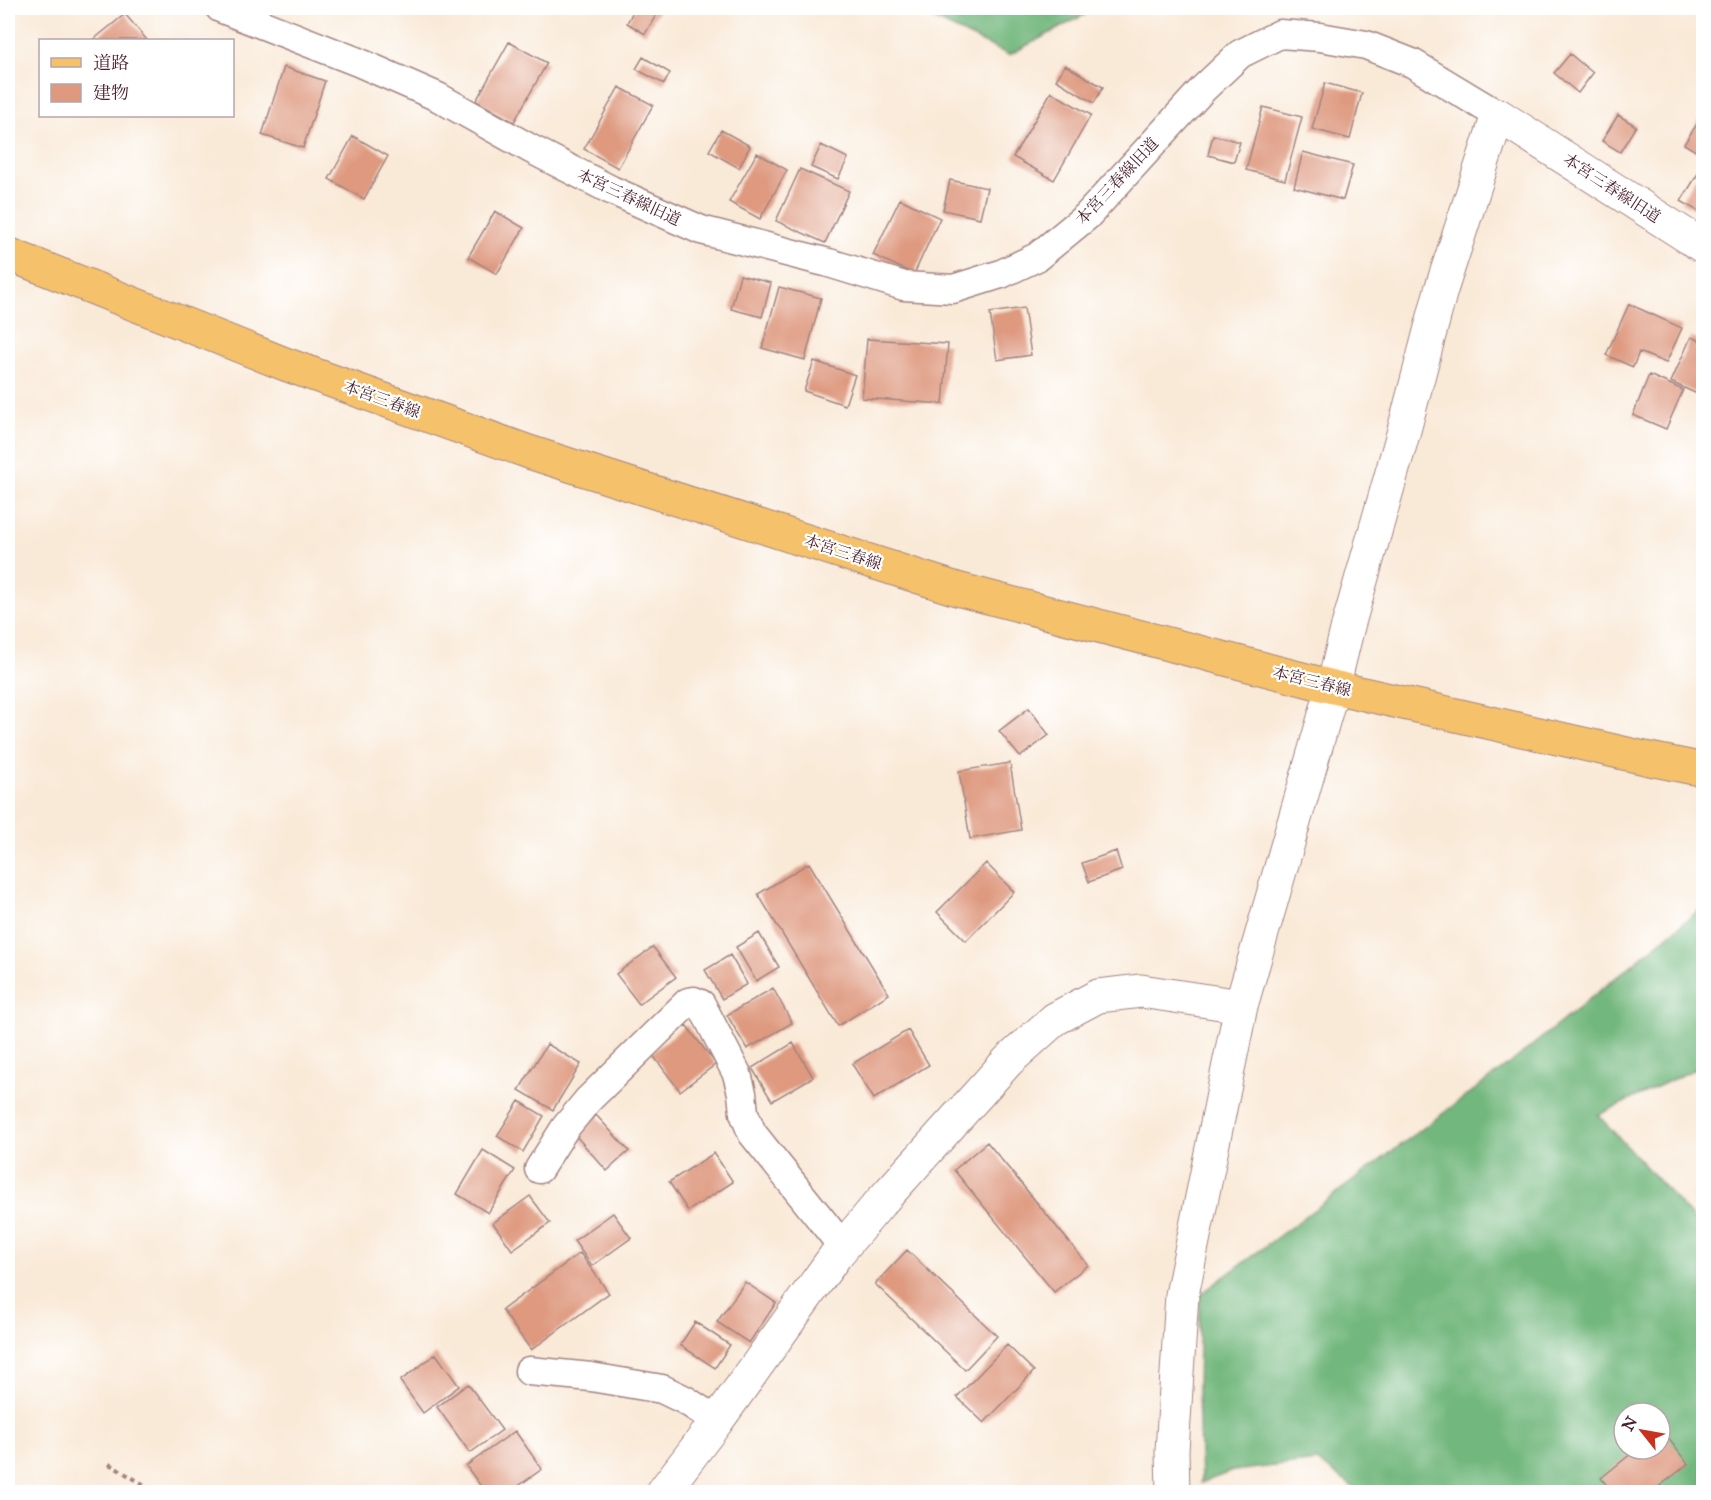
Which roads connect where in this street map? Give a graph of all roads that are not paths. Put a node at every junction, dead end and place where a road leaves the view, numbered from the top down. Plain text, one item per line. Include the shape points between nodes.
1 (220, 8) edge
2 (1498, 115) junction
3 (1704, 247) edge
4 (8, 254) edge
5 (1333, 687) junction
6 (1704, 770) edge
7 (1241, 1006) junction
8 (539, 1169) dead end
9 (843, 1247) junction
10 (529, 1371) dead end
11 (717, 1421) junction
12 (663, 1492) edge
13 (1173, 1492) edge

1 - 2 street, 本宮三春線旧道 via 438,97 611,190 701,230 904,285 952,289 1001,274 1037,257 1087,216 1240,54 1280,34 1366,45 1412,63
2 - 3 street, 本宮三春線旧道
2 - 5 street via 1441,290
4 - 5 main road, 本宮三春線 via 285,364 529,452 957,589
5 - 6 main road, 本宮三春線
5 - 7 street
7 - 9 street via 1141,991 1098,996 1055,1019 1001,1070
7 - 13 street via 1182,1295
8 - 9 street via 588,1100 694,1000 701,1004 737,1074 752,1133
9 - 11 street
10 - 11 street via 662,1389
11 - 12 street

